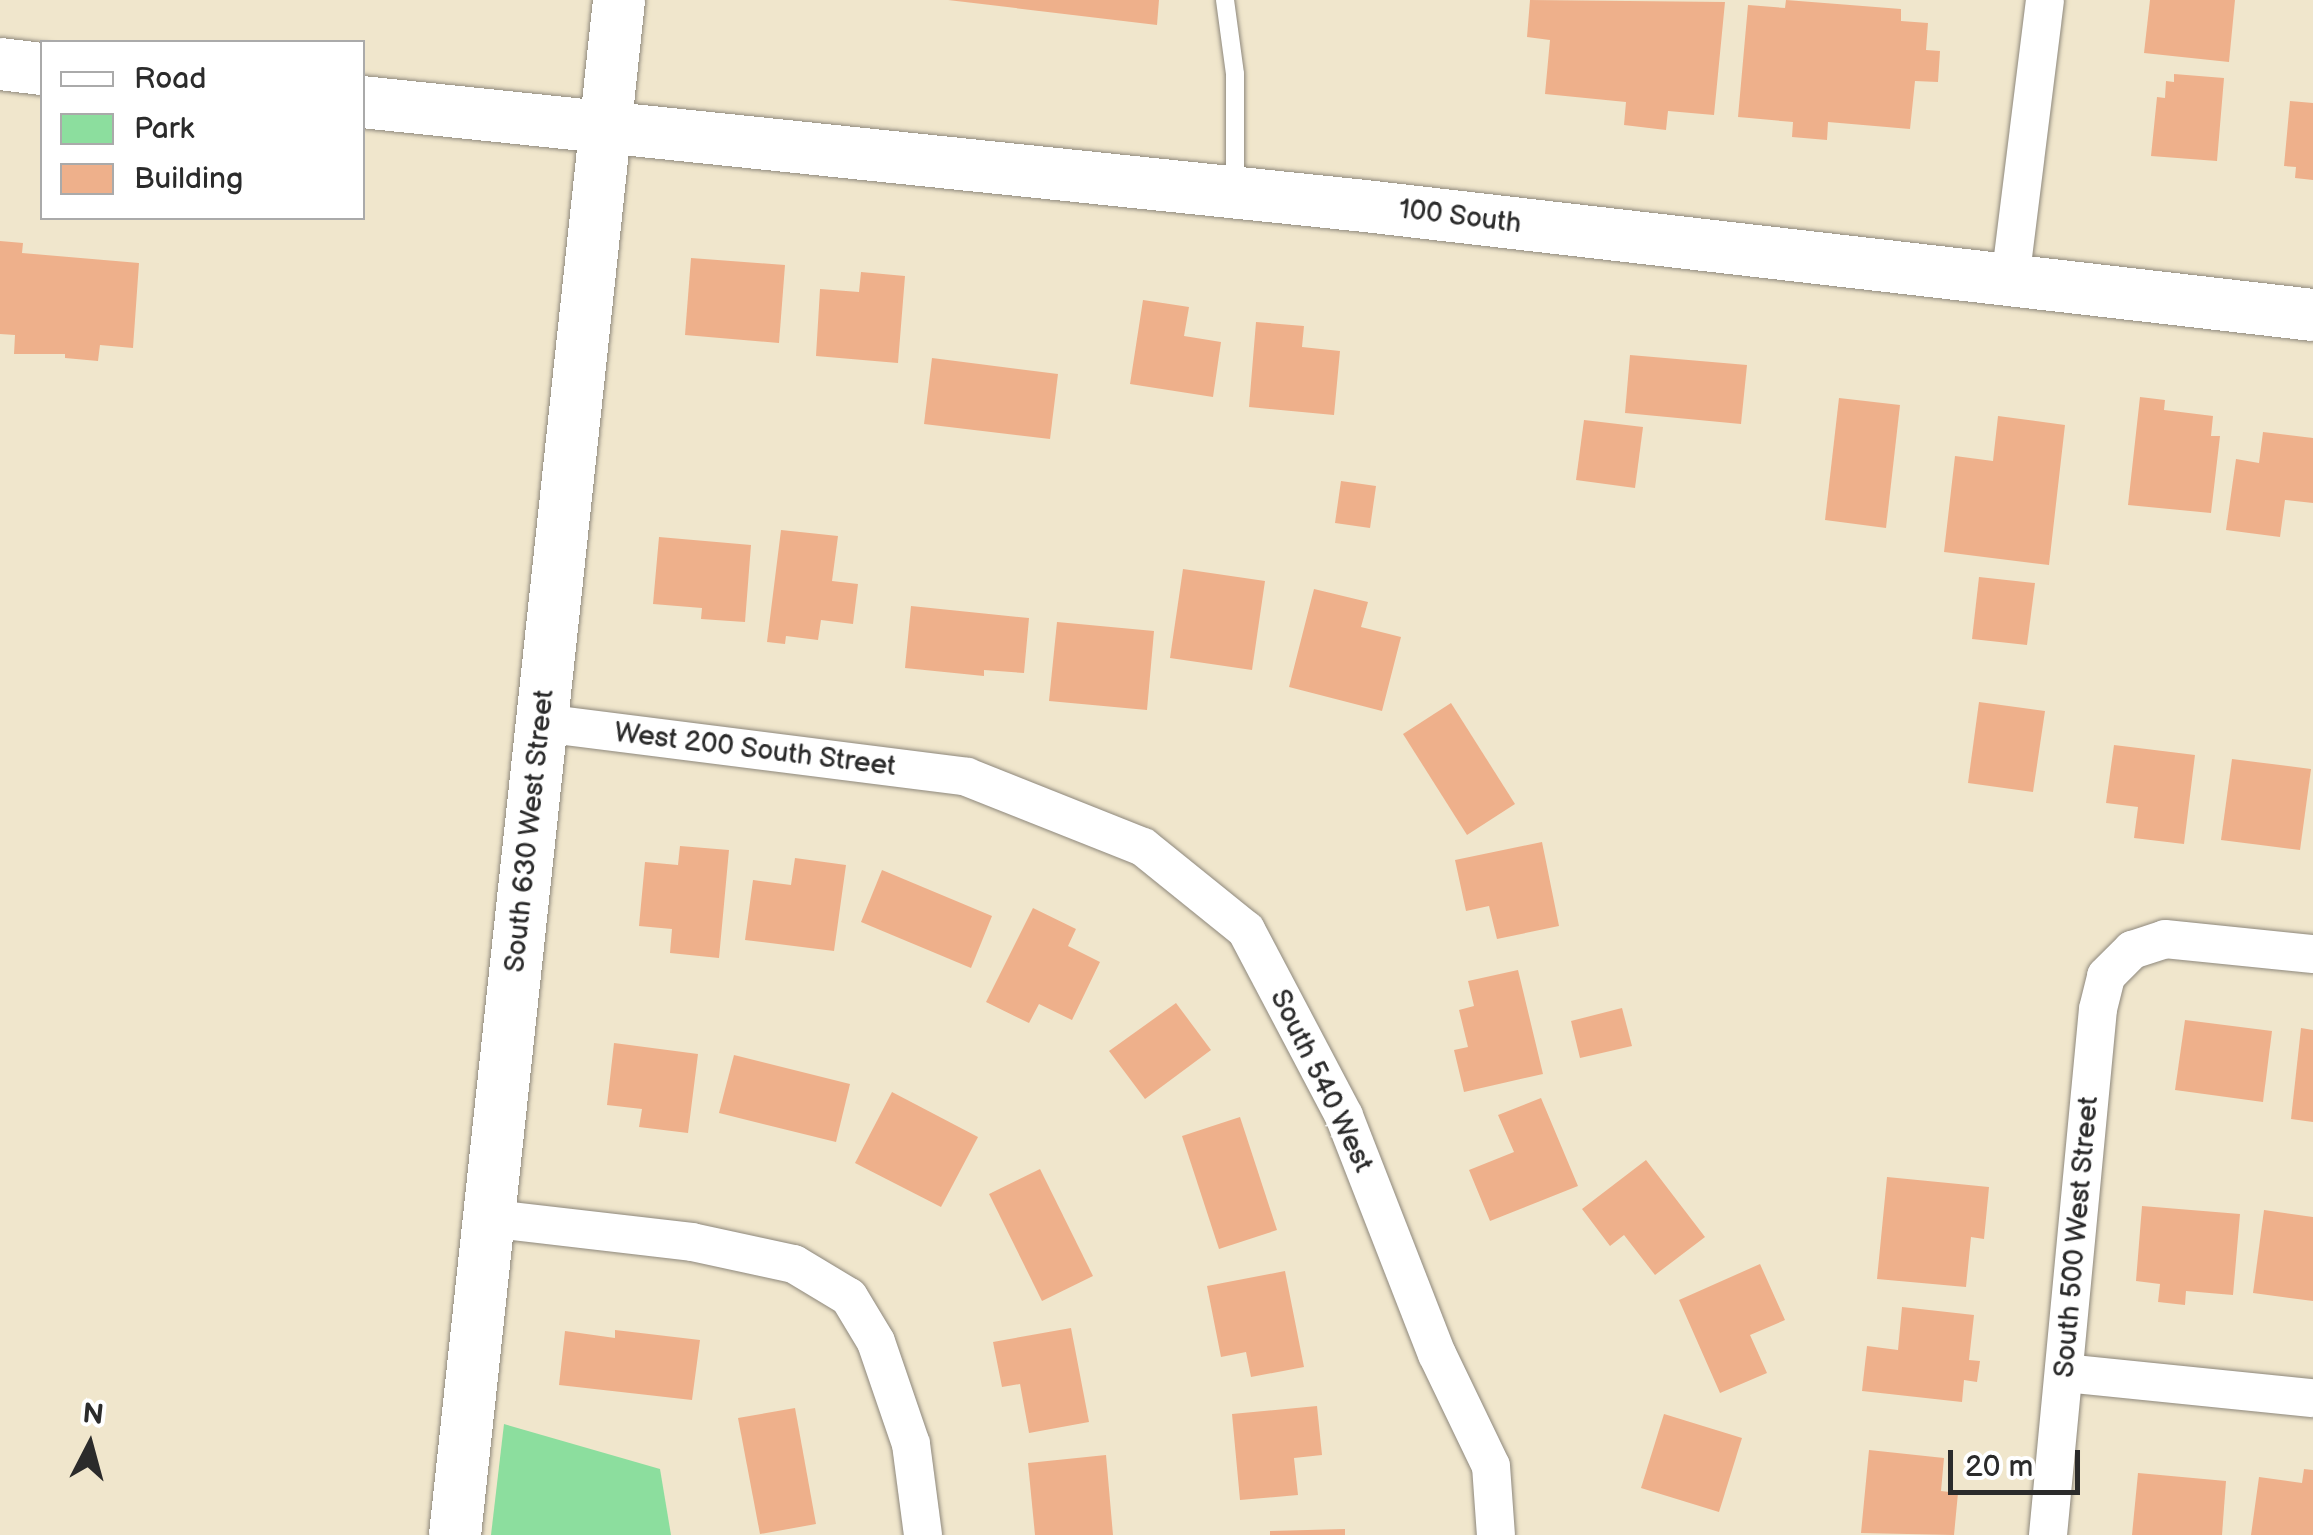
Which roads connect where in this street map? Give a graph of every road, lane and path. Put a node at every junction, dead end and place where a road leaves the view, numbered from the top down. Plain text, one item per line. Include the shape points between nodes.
1 (618, 0) edge
2 (1226, 0) edge
3 (2045, 0) edge
4 (0, 64) edge
5 (40, 68) edge
6 (365, 102) edge
7 (606, 126) junction
8 (1235, 194) junction
9 (2010, 281) junction
10 (2313, 316) edge
11 (542, 723) junction
12 (967, 778) joint
13 (2313, 954) edge
14 (486, 1218) junction
15 (2065, 1373) junction
16 (2313, 1398) edge
17 (454, 1535) edge
18 (922, 1535) edge
19 (1496, 1535) edge
20 (2048, 1535) edge

1 - 7 street, South 630 West Street
2 - 8 lane via 1235,74
3 - 9 street
4 - 5 street
6 - 7 street, 100 South
7 - 8 street, 100 South
7 - 11 street, South 630 West Street
8 - 9 street, 100 South
9 - 10 street, 100 South
11 - 12 street, West 200 South Street
11 - 14 street, South 630 West Street
12 - 19 street, South 540 West via 1143,846 1246,930 1344,1116 1437,1354 1491,1466
13 - 15 street, South 500 West Street via 2166,938 2132,950 2106,976
14 - 17 street, South 630 West Street
14 - 18 street via 692,1242 794,1264 849,1297 876,1342 911,1444
15 - 16 street
15 - 20 street, South 500 West Street

